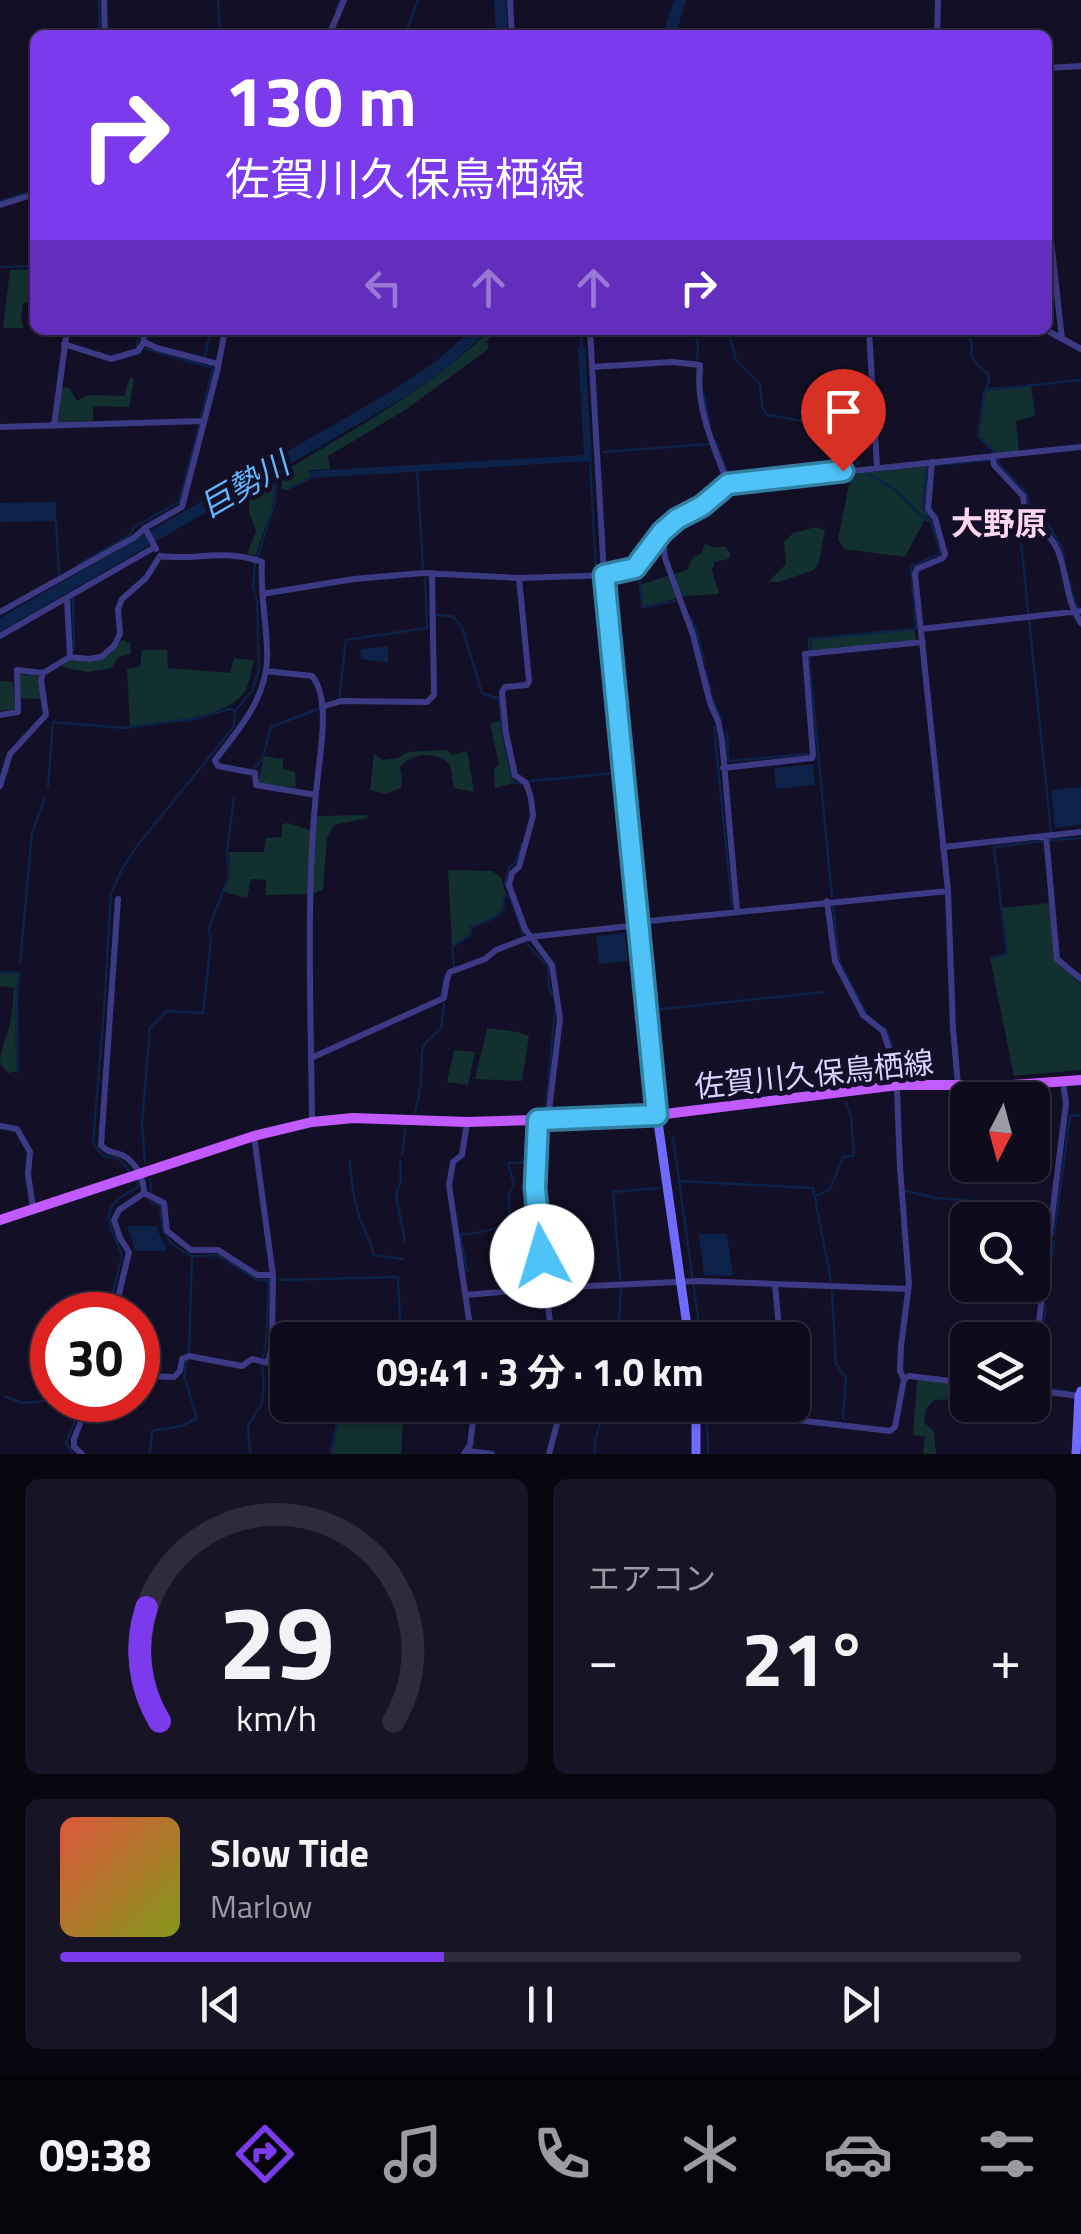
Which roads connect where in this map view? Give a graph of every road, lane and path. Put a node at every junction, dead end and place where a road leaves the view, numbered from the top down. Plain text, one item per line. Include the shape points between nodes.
1 (104, 0) edge
2 (344, 0) edge
3 (510, 0) edge
4 (938, 0) edge
5 (106, 30) edge
6 (331, 30) edge
7 (512, 30) edge
8 (937, 30) edge
9 (1081, 66) edge
10 (1052, 68) edge
11 (30, 196) edge
12 (0, 205) edge
13 (1052, 249) edge
14 (1052, 333) edge
15 (65, 335) edge
16 (143, 335) edge
17 (224, 335) edge
18 (590, 335) edge
19 (869, 335) edge
20 (1062, 338) junction
21 (144, 342) junction
22 (64, 344) junction
23 (1081, 349) edge
24 (218, 364) junction
25 (592, 367) junction
26 (204, 422) junction
27 (54, 426) junction
28 (0, 428) edge
29 (1081, 447) edge
30 (993, 456) junction
31 (932, 462) junction
32 (878, 467) junction
33 (728, 484) junction
34 (146, 528) junction
35 (662, 532) junction
36 (155, 546) junction
37 (160, 556) junction
38 (432, 574) junction
39 (604, 575) junction
40 (519, 578) junction
41 (262, 594) junction
42 (67, 598) junction
43 (0, 612) edge
44 (1078, 612) edge
45 (1081, 623) edge
46 (921, 629) junction
47 (0, 636) edge
48 (922, 642) junction
49 (70, 657) junction
50 (266, 671) junction
51 (43, 673) junction
52 (322, 707) junction
53 (0, 715) edge
54 (723, 768) junction
55 (0, 786) edge
56 (316, 794) junction
57 (1081, 832) edge
58 (1046, 840) junction
59 (943, 847) junction
60 (948, 891) junction
61 (118, 899) dead end
62 (827, 902) junction
63 (737, 911) junction
64 (639, 924) junction
65 (530, 936) junction
66 (1081, 979) edge
67 (311, 1058) junction
68 (1081, 1080) edge
69 (1063, 1081) junction
70 (958, 1082) edge
71 (1050, 1082) edge
72 (898, 1085) junction
73 (950, 1085) edge
74 (657, 1115) junction
75 (543, 1120) junction
76 (312, 1122) junction
77 (467, 1122) junction
78 (0, 1126) edge
79 (254, 1136) junction
80 (140, 1174) junction
81 (144, 1193) junction
82 (33, 1209) junction
83 (0, 1220) edge
84 (273, 1276) junction
85 (685, 1281) junction
86 (775, 1284) junction
87 (546, 1288) junction
88 (908, 1290) junction
89 (119, 1292) edge
90 (466, 1295) junction
91 (470, 1322) edge
92 (550, 1322) edge
93 (688, 1322) edge
94 (778, 1322) edge
95 (1039, 1322) edge
96 (268, 1362) joint
97 (160, 1377) edge
98 (904, 1379) junction
99 (950, 1381) edge
100 (1050, 1392) edge
101 (1080, 1394) edge
102 (81, 1422) edge
103 (473, 1422) edge
104 (557, 1422) edge
105 (704, 1422) edge
106 (810, 1422) edge
107 (1079, 1432) edge
108 (467, 1452) edge
109 (82, 1454) edge
110 (492, 1454) edge
111 (549, 1454) edge
112 (696, 1454) edge
113 (1076, 1454) edge

1 - 5 street
2 - 6 street
3 - 7 street
4 - 8 street
9 - 10 street
11 - 12 street
13 - 20 street
14 - 20 street
15 - 22 street
16 - 21 street
17 - 24 street
18 - 25 street
19 - 32 street
20 - 23 street
21 - 22 street via 138,351 110,359
21 - 24 street
22 - 27 street
24 - 26 street
25 - 33 street via 700,364 706,428
25 - 39 street
26 - 27 street
26 - 34 street via 182,507
27 - 28 street
29 - 30 street
30 - 31 street
30 - 44 street via 1023,496 1026,513 1053,542
31 - 32 street
31 - 46 street via 928,509 944,554 915,574
32 - 33 street
33 - 35 street
34 - 36 street
34 - 43 street
35 - 39 street via 635,568
35 - 54 street via 718,721
36 - 37 street
36 - 42 street
37 - 41 street via 218,554 262,562
37 - 49 street via 122,599 114,646 101,657
38 - 40 street
38 - 41 street via 354,578
38 - 52 street via 434,696 426,702 341,700
39 - 40 street
39 - 64 street
40 - 65 street via 529,682 502,692 515,774 531,798 530,832 508,884
41 - 50 street
42 - 47 street
42 - 49 street
44 - 45 street
44 - 46 street
46 - 48 street
48 - 54 street via 805,654 812,758
48 - 59 street
49 - 51 street
50 - 52 street via 312,676
50 - 56 street via 258,701 215,760 255,773 256,784
51 - 53 street via 17,670 18,712
51 - 55 street via 46,715 10,754
52 - 56 street
54 - 63 street
56 - 67 street
57 - 58 street
58 - 59 street
58 - 66 street via 1057,959
59 - 60 street
60 - 62 street
60 - 70 street
61 - 80 street via 101,1145
62 - 63 street
62 - 72 street via 834,961 863,1015 883,1031
63 - 64 street
64 - 65 street
64 - 74 street
65 - 67 street via 450,972 444,998
65 - 75 street via 552,965 559,1002
67 - 76 street
68 - 69 main road, 佐賀川久保鳥栖線
69 - 71 main road, 佐賀川久保鳥栖線
69 - 95 street via 1066,1103
72 - 73 main road, 佐賀川久保鳥栖線
72 - 74 main road, 佐賀川久保鳥栖線
72 - 88 street
74 - 75 main road, 佐賀川久保鳥栖線
74 - 85 street
75 - 77 main road, 佐賀川久保鳥栖線
75 - 87 street via 535,1188
76 - 77 main road, 佐賀川久保鳥栖線
76 - 79 main road, 佐賀川久保鳥栖線
77 - 90 street via 449,1185
78 - 82 street via 18,1129 30,1152
79 - 80 main road, 佐賀川久保鳥栖線
79 - 84 street
80 - 81 street
80 - 82 main road, 佐賀川久保鳥栖線
81 - 84 street via 164,1202 167,1231 191,1250 218,1250 257,1275
81 - 89 street via 114,1220 128,1252
82 - 83 main road
84 - 96 street
85 - 86 street
85 - 87 street
85 - 93 street
86 - 88 street
86 - 94 street
87 - 90 street
87 - 92 street
88 - 98 street via 900,1346
90 - 91 street
96 - 97 street via 242,1366 190,1356 174,1377
98 - 99 street
98 - 106 street via 890,1431
100 - 101 street
101 - 107 street
102 - 109 street via 74,1447
103 - 108 street
104 - 111 street
105 - 112 street
107 - 113 street
108 - 110 street

